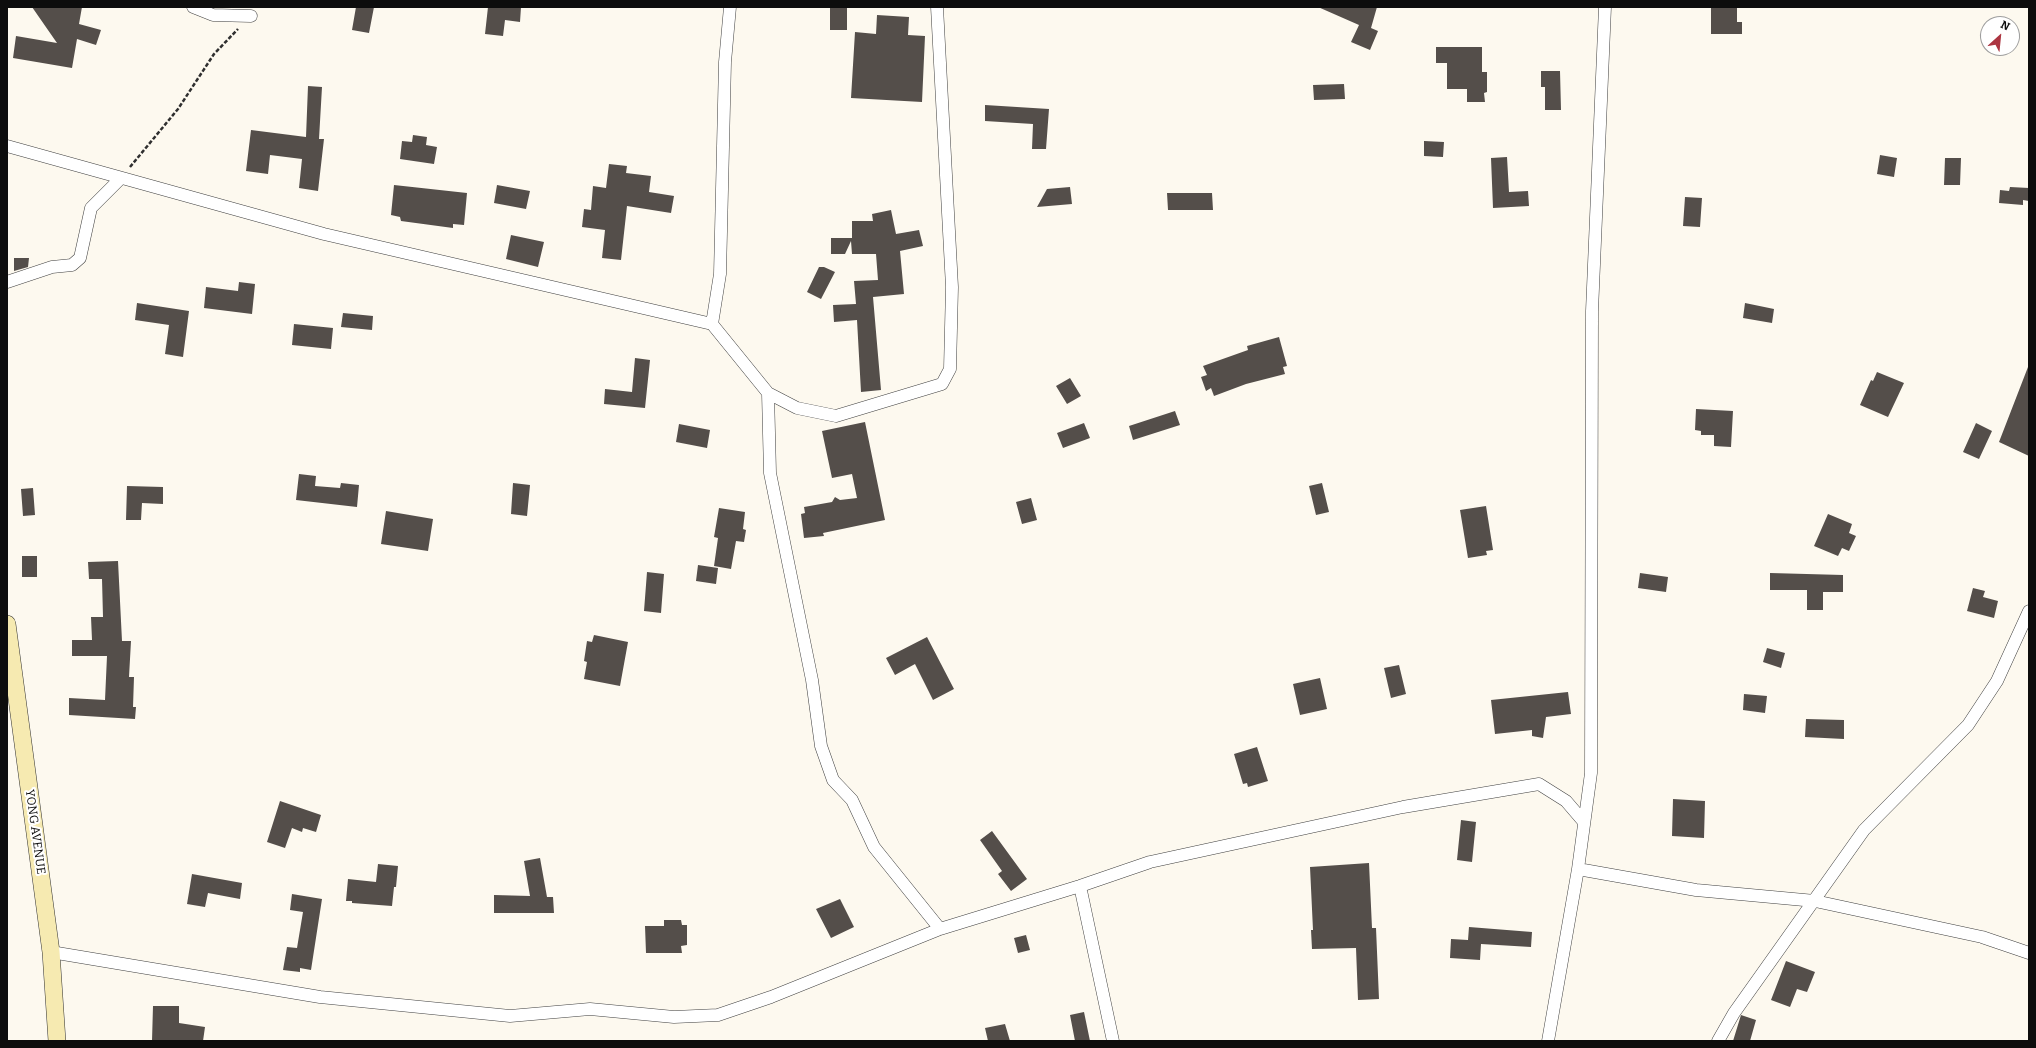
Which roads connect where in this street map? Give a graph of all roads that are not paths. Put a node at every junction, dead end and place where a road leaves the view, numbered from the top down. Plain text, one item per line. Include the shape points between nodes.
1 (192, 7) edge
2 (730, 7) edge
3 (937, 7) edge
4 (1605, 7) edge
5 (251, 16) road end
6 (7, 146) edge
7 (121, 178) junction
8 (7, 282) edge
9 (712, 324) junction
10 (768, 393) junction
11 (2029, 610) edge
12 (7, 624) edge
13 (1584, 822) junction
14 (1578, 869) junction
15 (1080, 886) junction
16 (1815, 901) junction
17 (940, 929) junction
18 (51, 952) junction
19 (2029, 953) edge
20 (57, 1041) edge
21 (1113, 1041) edge
22 (1548, 1041) edge
23 (1718, 1041) edge

1 - 5 street via 213,15
2 - 9 street via 725,62 720,274
3 - 10 street via 952,287 950,370 942,384 836,416 797,408
4 - 13 street via 1592,311 1591,772
6 - 7 street
7 - 8 street via 91,208 80,258 72,265 52,267
7 - 9 street via 324,234
9 - 10 street
10 - 17 street via 770,473 812,680 821,746 833,780 852,800 874,847
11 - 16 street via 1997,681 1968,725 1864,830
12 - 18 street, YONG AVENUE
13 - 14 street
13 - 15 street via 1566,802 1539,784 1403,807 1150,862
14 - 16 street via 1696,890
14 - 22 street
15 - 17 street
15 - 21 street
16 - 19 street via 1982,937
16 - 23 street via 1734,1014
17 - 18 street via 771,997 718,1015 674,1017 590,1009 510,1016 320,997
18 - 20 street, YONG AVENUE

